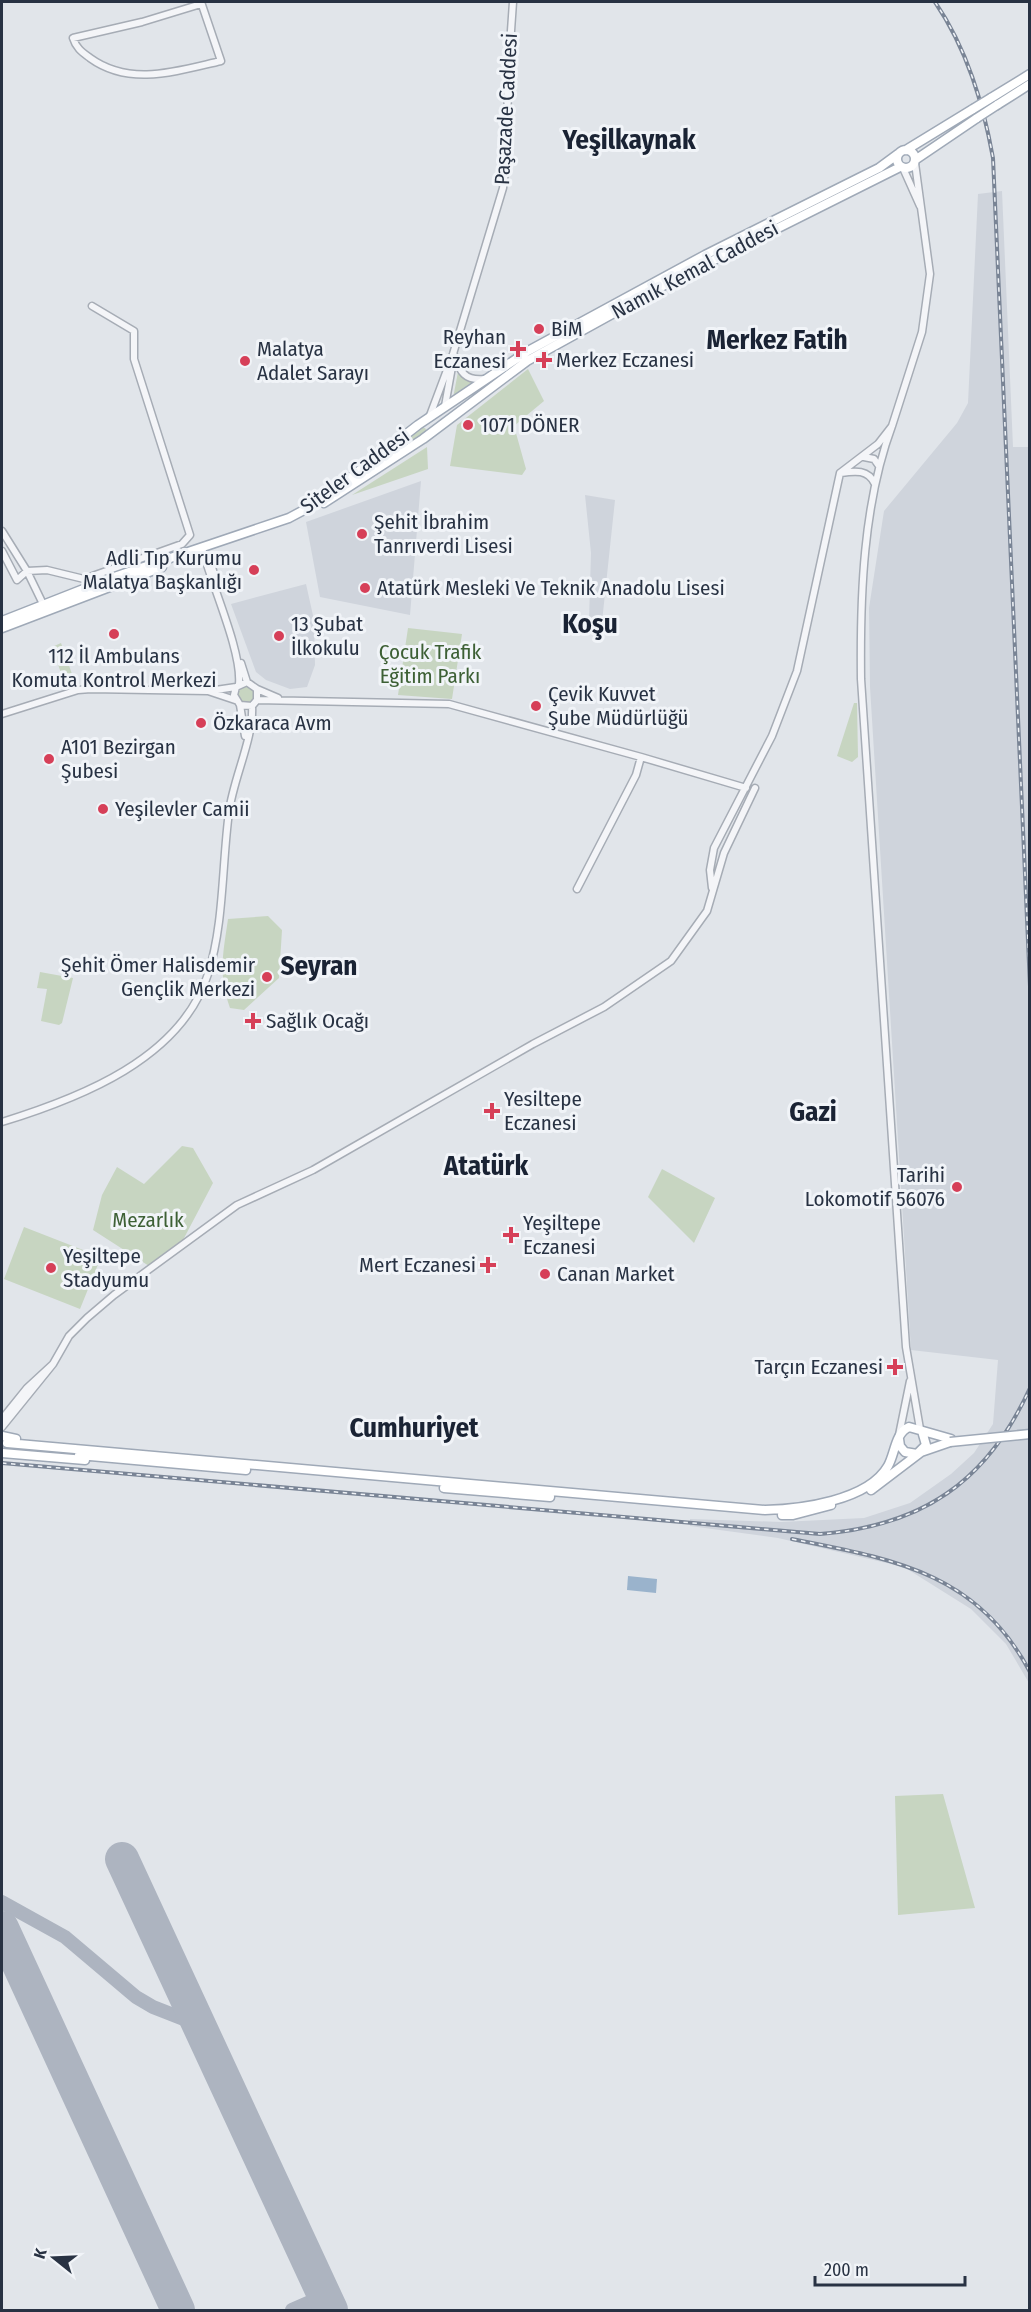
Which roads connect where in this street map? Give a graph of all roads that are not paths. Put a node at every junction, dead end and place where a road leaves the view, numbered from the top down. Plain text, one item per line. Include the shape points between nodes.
1 (513, 2) edge
2 (201, 3) edge
3 (1029, 74) edge
4 (1029, 84) edge
5 (994, 102) junction
6 (975, 113) junction
7 (906, 150) junction
8 (898, 154) junction
9 (915, 162) junction
10 (902, 168) junction
11 (920, 207) junction
12 (92, 306) dead end
13 (453, 354) junction
14 (490, 378) junction
15 (446, 406) junction
16 (432, 416) junction
17 (892, 426) junction
18 (438, 427) junction
19 (864, 457) junction
20 (879, 466) junction
21 (840, 473) junction
22 (876, 486) junction
23 (2, 531) edge
24 (204, 549) junction
25 (2, 552) edge
26 (27, 571) junction
27 (43, 604) junction
28 (2, 621) edge
29 (2, 628) edge
30 (247, 682) junction
31 (238, 686) junction
32 (257, 689) junction
33 (208, 691) junction
34 (281, 699) junction
35 (257, 700) junction
36 (238, 702) junction
37 (252, 706) junction
38 (2, 714) edge
39 (246, 739) junction
40 (641, 757) junction
41 (746, 788) junction
42 (755, 788) dead end
43 (577, 889) dead end
44 (713, 889) junction
45 (2, 1122) edge
46 (911, 1377) junction
47 (21, 1398) junction
48 (2, 1419) edge
49 (2, 1427) edge
50 (920, 1429) junction
51 (1029, 1432) edge
52 (898, 1438) junction
53 (950, 1441) junction
54 (4, 1445) edge
55 (921, 1452) junction
56 (171, 1461) junction

1 - 13 street, Paşazade Caddesi via 504,188
2 - 2 street via 142,22 73,38 78,49 100,65 131,75 166,73 220,61
3 - 5 main road
4 - 5 main road
5 - 6 main road, bridge
6 - 7 main road
6 - 9 main road
7 - 8 main road
7 - 9 main road via 914,154
8 - 10 main road via 897,163
8 - 14 main road, Namık Kemal Caddesi via 879,168 556,335
9 - 10 main road via 911,168
9 - 11 street
10 - 11 street
10 - 18 main road, Namık Kemal Caddesi via 672,281 560,342 527,361
11 - 17 street via 930,274 922,332
12 - 26 street via 134,331 134,359 190,535 182,544 84,579 47,570
13 - 14 street via 470,380
13 - 15 street, Paşazade Caddesi
13 - 16 street, Paşazade Caddesi
14 - 15 main road, Namık Kemal Caddesi
15 - 16 main road, Namık Kemal Caddesi
15 - 18 main road
16 - 18 main road
16 - 24 main road, Siteler Caddesi via 319,502 289,518
17 - 19 street
17 - 20 street
18 - 24 main road, Siteler Caddesi via 356,485 312,510
19 - 20 street via 874,459
19 - 21 street
20 - 22 street
21 - 22 street via 864,472
21 - 41 street via 797,671 772,736
22 - 46 street via 862,604 861,679 898,1247
23 - 26 street
24 - 27 main road, Siteler Caddesi
24 - 29 main road, Siteler Caddesi
24 - 30 street
24 - 31 street via 240,674
25 - 26 street via 17,580
26 - 27 street
27 - 28 main road, Siteler Caddesi
30 - 31 street
30 - 32 street
31 - 33 street
31 - 36 street
32 - 34 street
32 - 35 street
33 - 36 street
33 - 38 street via 78,690
34 - 35 street
34 - 40 street via 449,704
35 - 37 street
36 - 37 street
36 - 39 street
37 - 39 street
39 - 45 street via 229,808 209,972 200,995 177,1028 121,1073 42,1110
40 - 41 street
40 - 43 street via 636,775
41 - 44 street via 714,848 710,870
42 - 44 street via 724,853
44 - 47 street via 698,926 671,961 651,977 313,1170 237,1205 87,1318 69,1336 53,1364
46 - 50 street
46 - 52 street
47 - 48 street
47 - 49 street
50 - 52 main road via 909,1427
50 - 53 main road
50 - 55 main road via 926,1440
51 - 53 main road, bridge
52 - 55 main road via 905,1452
52 - 56 main road via 887,1468 869,1485 832,1500 790,1509
53 - 55 main road
54 - 56 main road
54 - 56 main road via 40,1443
55 - 56 main road via 869,1491 793,1515 745,1514

